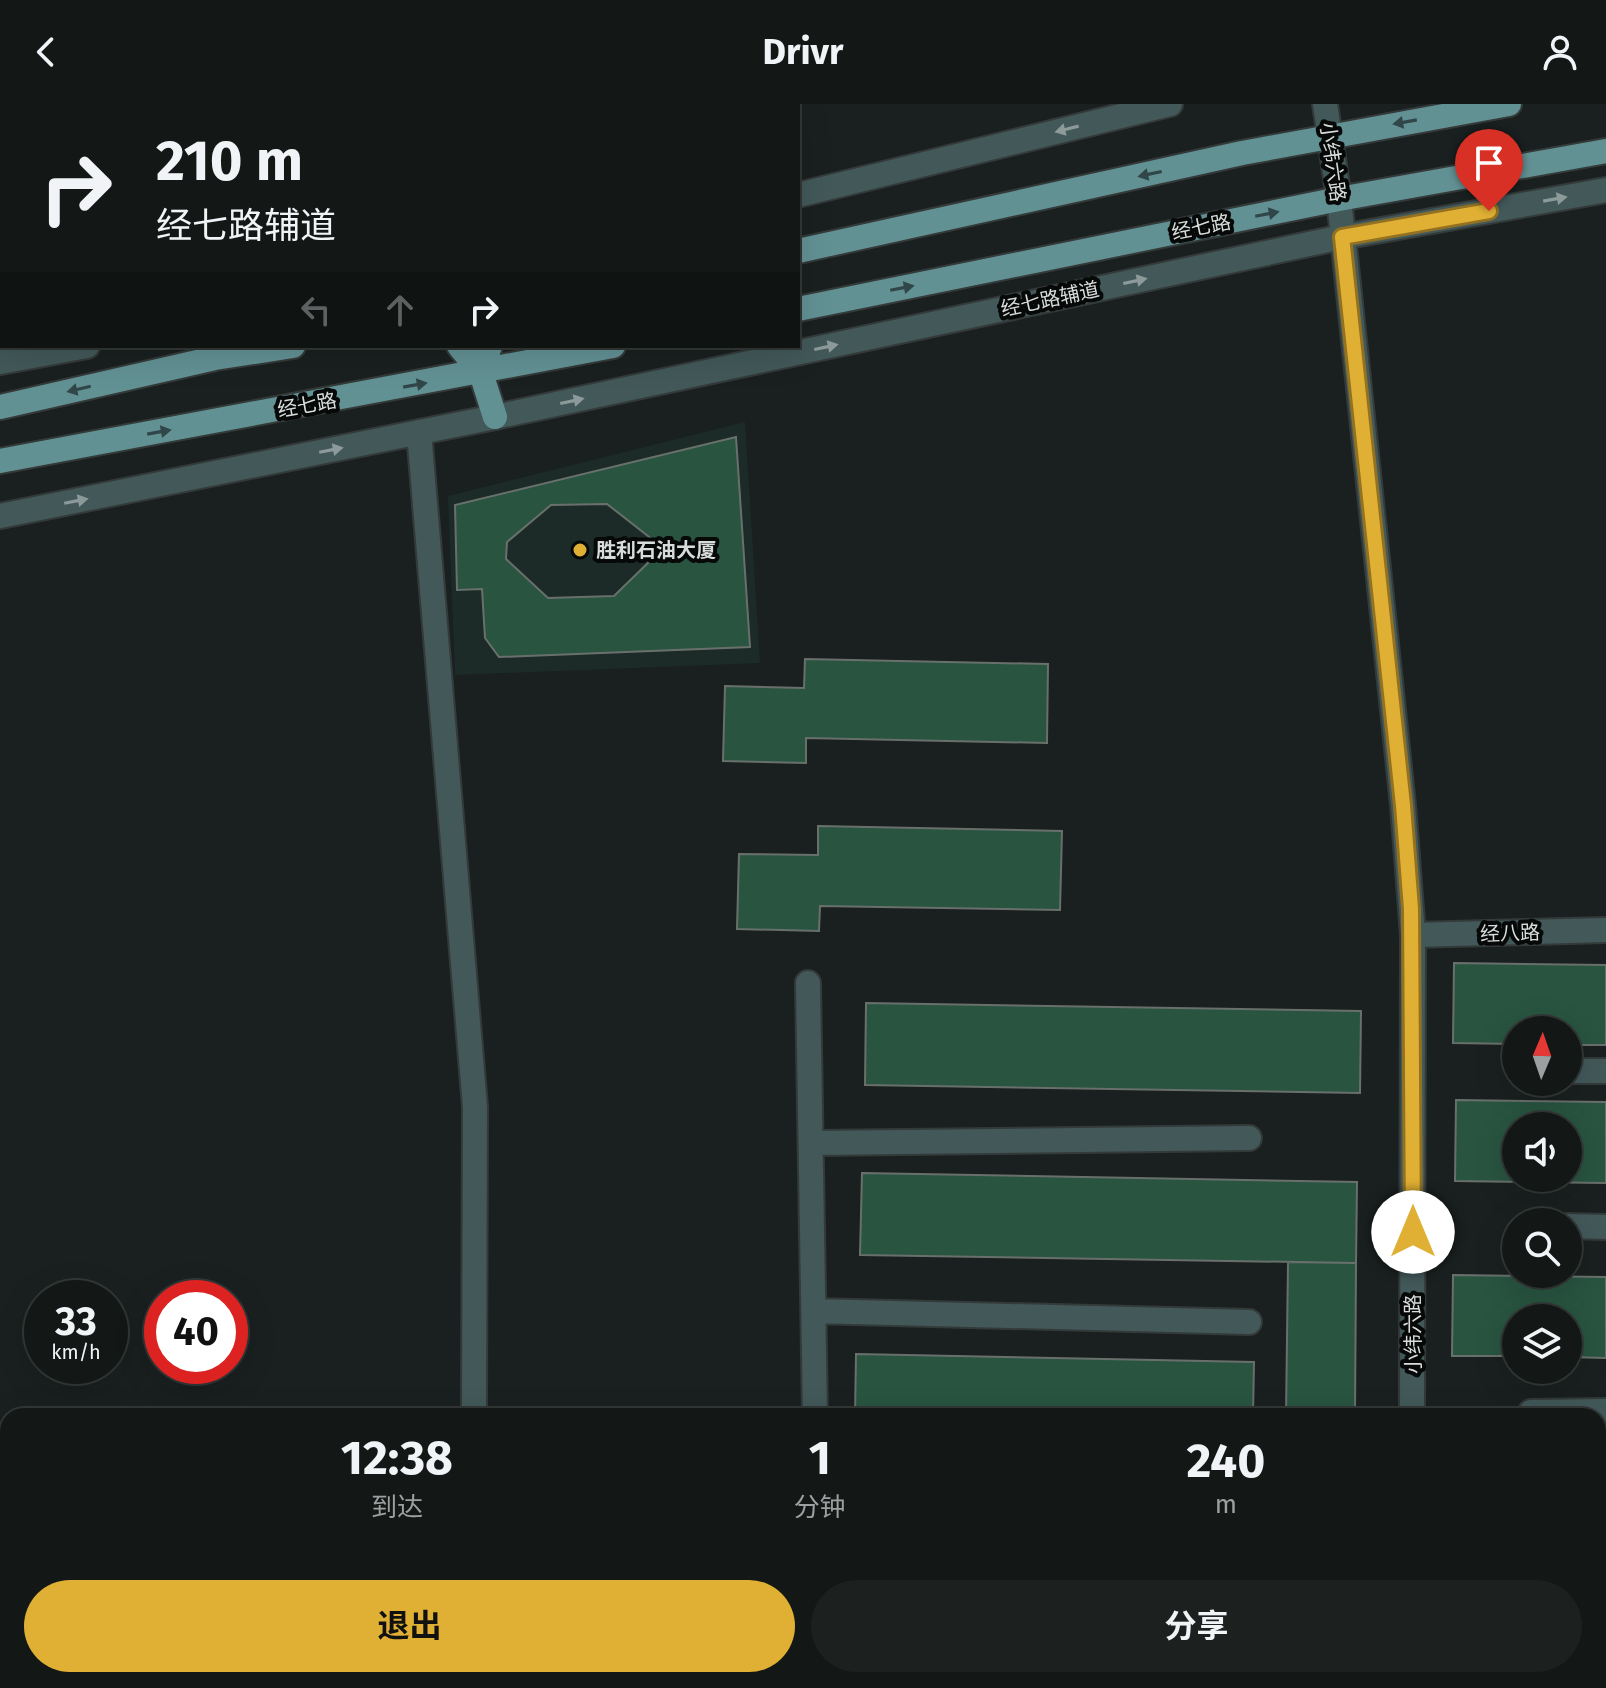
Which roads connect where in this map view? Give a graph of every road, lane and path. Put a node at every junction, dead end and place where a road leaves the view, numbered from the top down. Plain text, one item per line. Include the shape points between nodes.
1 (1170, 104) edge
2 (1325, 104) edge
3 (1509, 104) edge
4 (1329, 136) junction
5 (1606, 151) edge
6 (1606, 190) edge
7 (800, 195) edge
8 (1339, 199) junction
9 (1342, 237) junction
10 (800, 251) edge
11 (800, 309) edge
12 (76, 348) edge
13 (280, 348) edge
14 (461, 348) edge
15 (489, 348) edge
16 (603, 348) edge
17 (0, 362) edge
18 (481, 373) junction
19 (0, 407) edge
20 (495, 417) junction
21 (419, 432) junction
22 (0, 461) edge
23 (0, 516) edge
24 (1606, 930) edge
25 (1413, 935) junction
26 (808, 983) dead end
27 (1582, 1071) edge
28 (1606, 1071) edge
29 (1249, 1138) dead end
30 (811, 1143) junction
31 (1582, 1226) edge
32 (1606, 1227) edge
33 (814, 1311) junction
34 (1249, 1322) dead end
35 (474, 1408) edge
36 (815, 1408) edge
37 (1412, 1408) edge

1 -> 7 street
2 - 4 street, 小纬六路
3 -> 4 main road
4 - 8 street, 小纬六路
4 -> 10 main road
5 - 8 main road, 经七路
9 -> 6 street, 经七路辅道
8 - 9 street, 小纬六路
11 -> 8 main road, 经七路
20 -> 9 street, 经七路辅道
9 - 25 street, 小纬六路
12 - 17 street
13 -> 19 main road
14 - 18 main road
15 - 18 main road
16 - 18 main road, 经七路
18 - 20 main road
22 -> 18 main road, 经七路
20 - 21 street, 经七路辅道
23 -> 21 street, 经七路辅道
21 - 35 street via 475,1107
24 - 25 street, 经八路
25 - 37 street, 小纬六路
26 - 30 street
27 - 28 street
29 - 30 street
30 - 33 street
31 - 32 street
33 - 34 street
33 - 36 street

